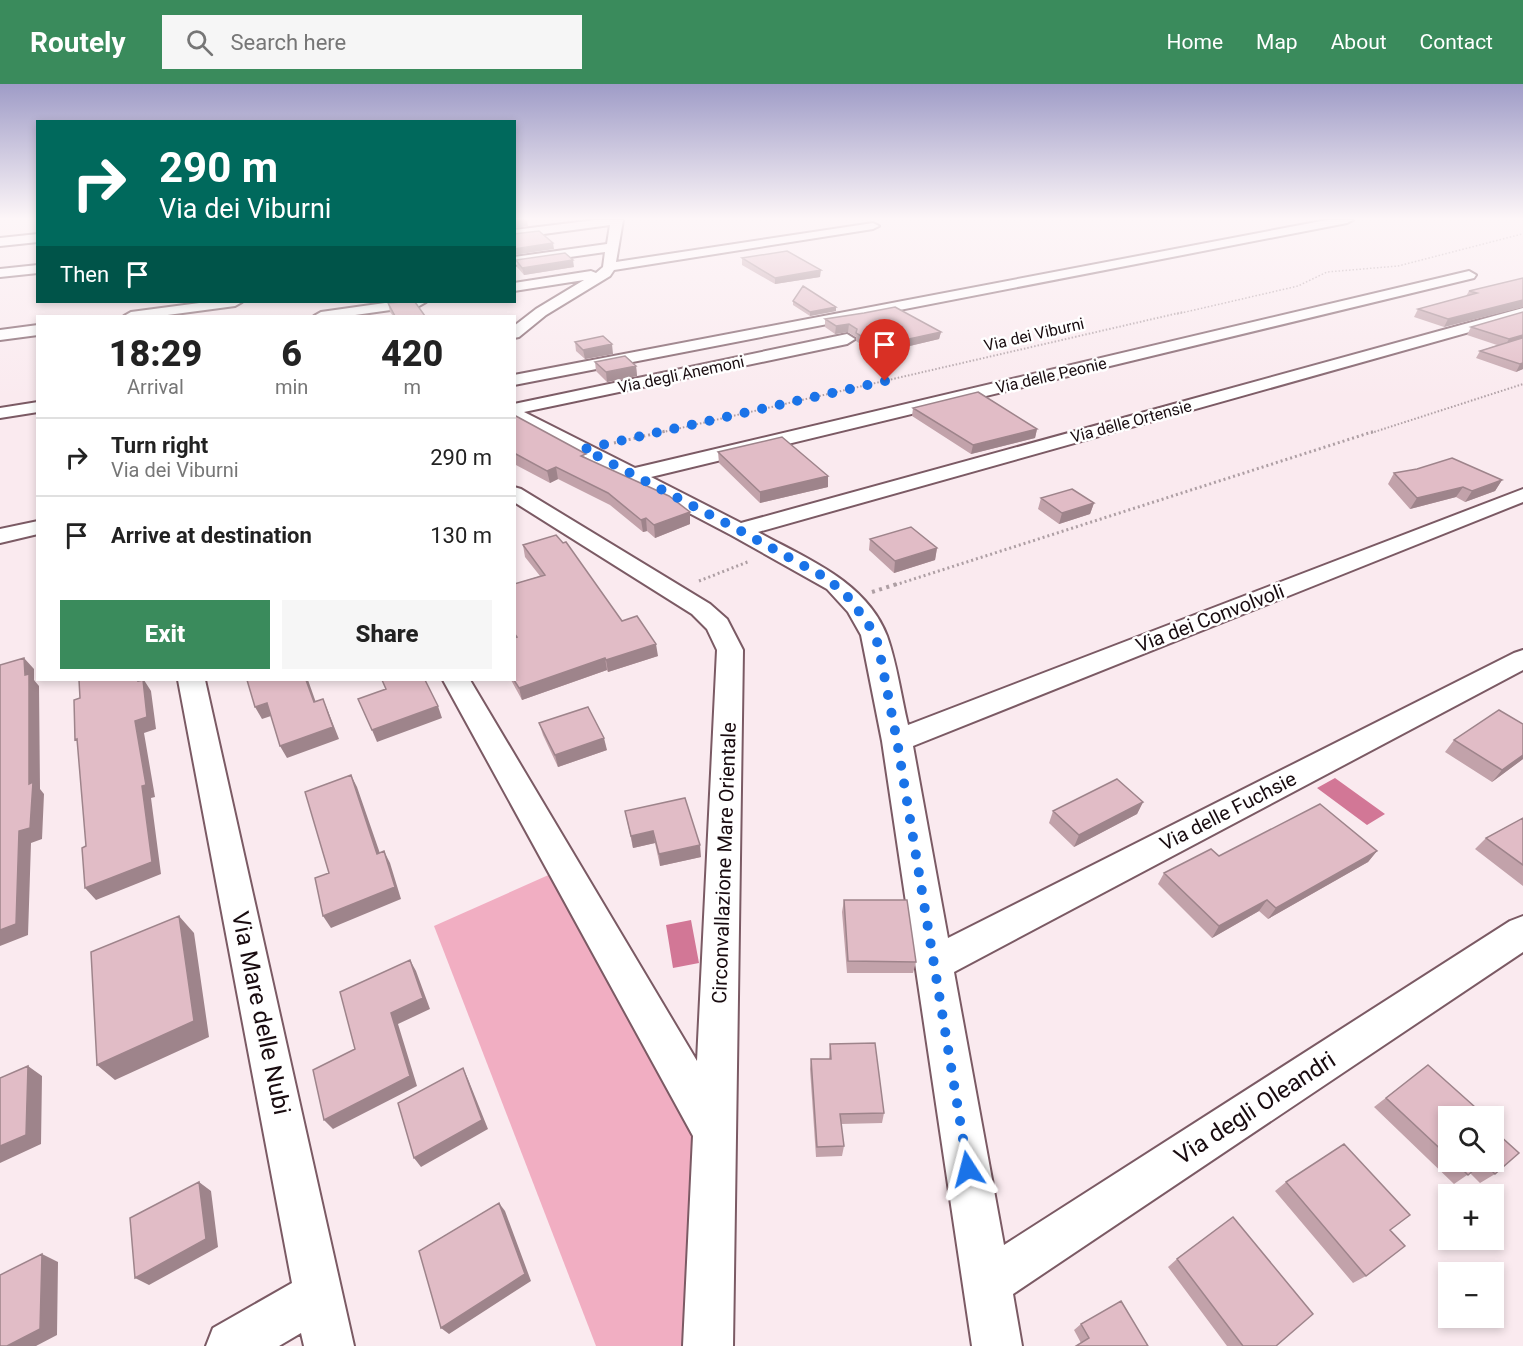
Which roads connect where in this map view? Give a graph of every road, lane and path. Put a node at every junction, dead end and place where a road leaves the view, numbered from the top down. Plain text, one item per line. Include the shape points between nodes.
1 (558, 279) edge
2 (593, 279) edge
3 (1040, 279) edge
4 (1313, 279) edge
5 (1453, 279) edge
6 (516, 287) edge
7 (228, 303) edge
8 (412, 303) edge
9 (1523, 312) edge
10 (138, 315) edge
11 (328, 315) edge
12 (36, 330) edge
13 (516, 332) edge
14 (0, 335) edge
15 (847, 339) dead end
16 (516, 380) edge
17 (1523, 384) edge
18 (36, 406) edge
19 (516, 409) edge
20 (0, 413) edge
21 (516, 415) edge
22 (584, 449) junction
23 (633, 475) junction
24 (516, 494) edge
25 (1523, 495) edge
26 (36, 527) edge
27 (739, 530) junction
28 (0, 536) edge
29 (776, 550) junction
30 (673, 591) junction
31 (850, 599) junction
32 (1523, 659) edge
33 (191, 681) edge
34 (459, 681) edge
35 (897, 741) junction
36 (1523, 932) edge
37 (933, 964) junction
38 (714, 1131) junction
39 (987, 1283) junction
40 (319, 1295) junction
41 (231, 1346) edge
42 (329, 1346) edge
43 (708, 1346) edge
44 (997, 1346) edge

1 - 6 street
2 - 13 street
3 - 16 street
4 - 22 path, Via dei Viburni via 1298,286
5 - 23 street, Via delle Peonie
7 - 10 street
8 - 11 street
9 - 27 street, Via delle Ortensie
12 - 14 street
15 - 19 street, Via degli Anemoni
17 - 31 path
18 - 20 street
21 - 22 street
22 - 23 street
23 - 27 street
24 - 30 street, Circonvallazione Mare Orientale
25 - 35 street, Via dei Convolvoli
26 - 28 street
27 - 29 street
29 - 30 path
29 - 31 street via 828,579
30 - 38 street, Circonvallazione Mare Orientale via 713,620 726,637 731,658
31 - 35 street via 878,644
32 - 37 street, Via delle Fuchsie
33 - 40 street, Via Mare delle Nubi
34 - 38 street
35 - 37 street
36 - 39 street, Via degli Oleandri
37 - 39 street
38 - 43 street, Circonvallazione Mare Orientale
39 - 44 street
40 - 41 street
40 - 42 street, Via Mare delle Nubi

